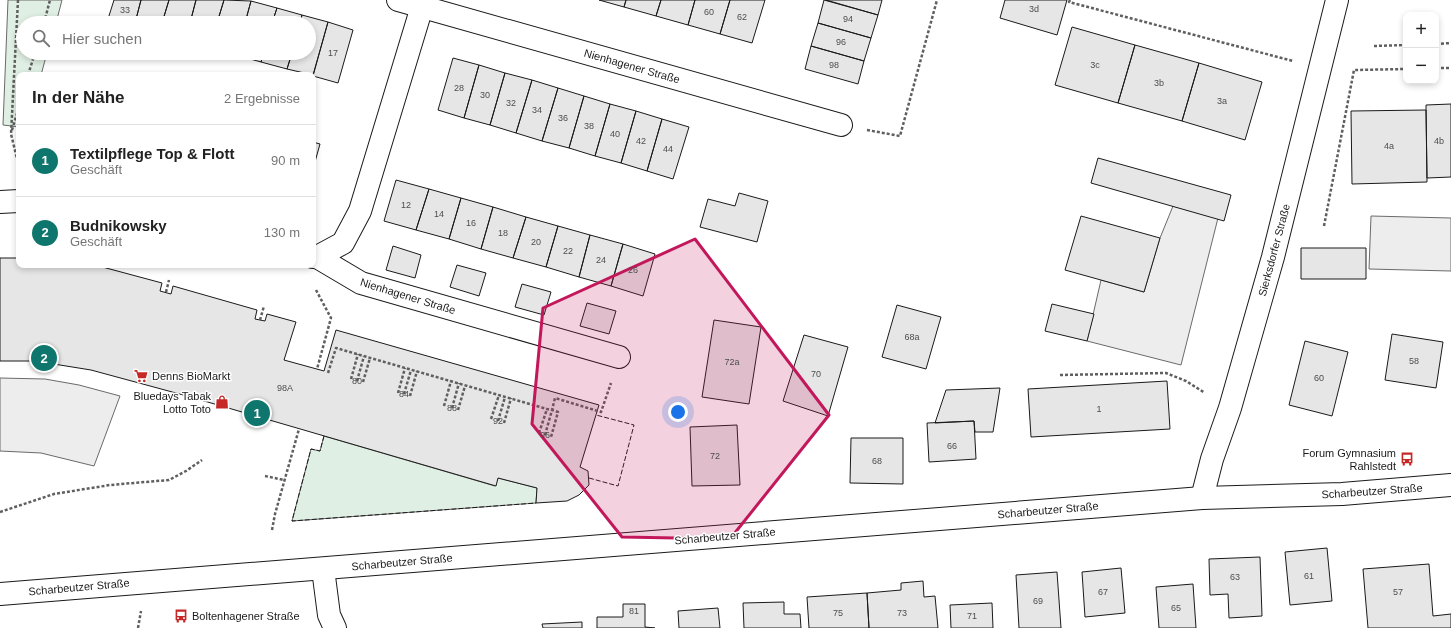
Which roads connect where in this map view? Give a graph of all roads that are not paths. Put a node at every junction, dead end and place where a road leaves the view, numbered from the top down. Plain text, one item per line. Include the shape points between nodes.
1 (398, 0) edge
2 (1337, 0) edge
3 (423, 4) edge
4 (842, 125) road end
5 (16, 201) edge
6 (0, 202) edge
7 (316, 256) edge
8 (316, 258) edge
9 (619, 358) road end
10 (1451, 485) edge
11 (1202, 498) junction
12 (323, 569) junction
13 (0, 594) edge
14 (335, 628) edge

1 - 3 street, Nienhagener Straße
2 - 11 street, Sierksdorfer Straße via 1273,257
3 - 4 street, Nienhagener Straße
3 - 7 street via 360,211 343,243
5 - 6 street
8 - 9 street, Nienhagener Straße via 361,283
10 - 11 street, Scharbeutzer Straße via 1342,494
11 - 12 street, Scharbeutzer Straße
12 - 13 street, Scharbeutzer Straße
12 - 14 street via 329,615

